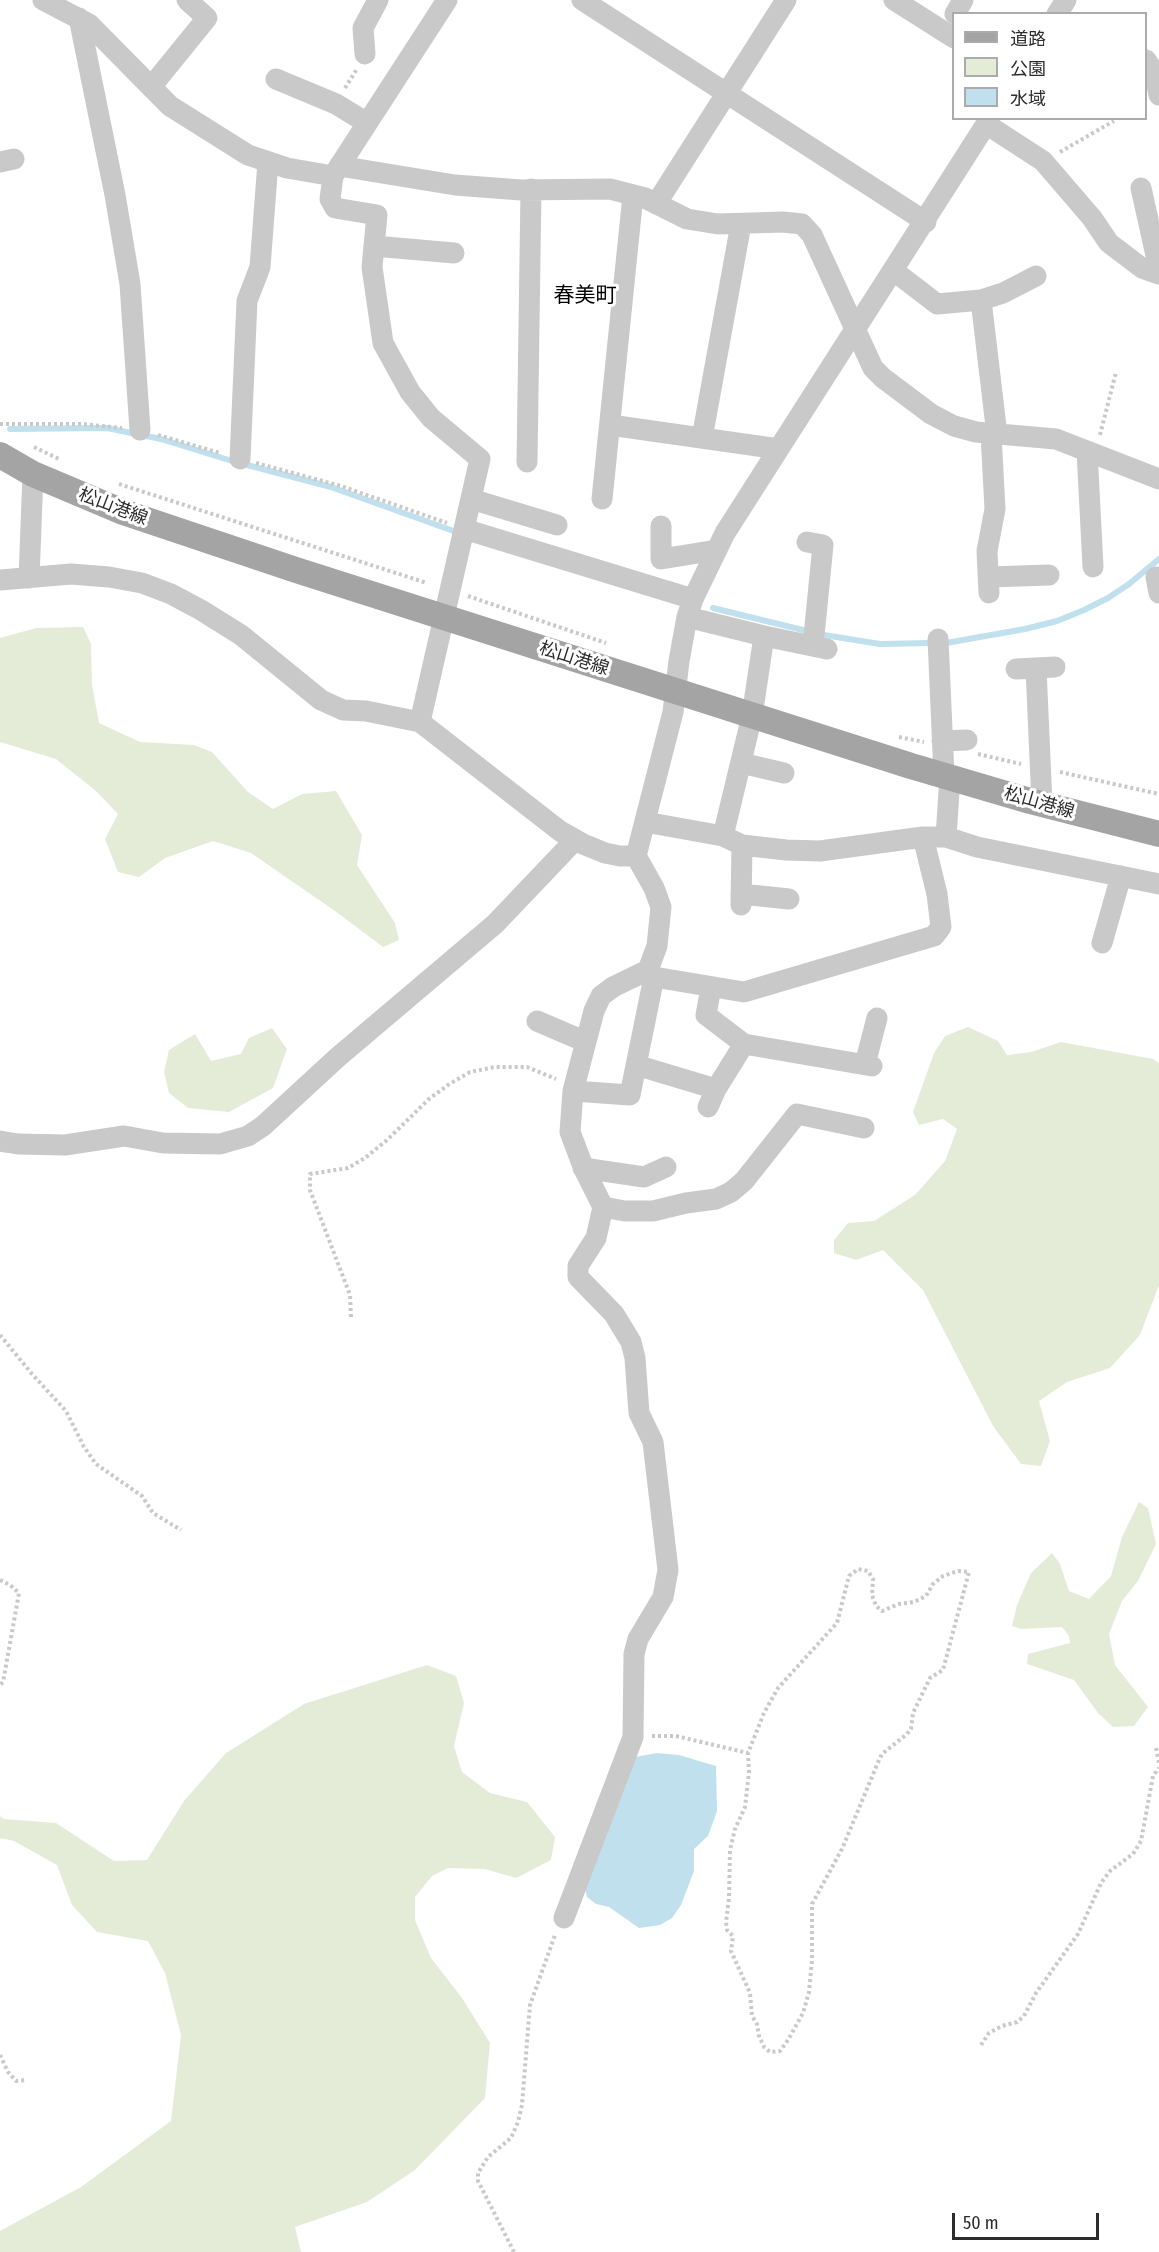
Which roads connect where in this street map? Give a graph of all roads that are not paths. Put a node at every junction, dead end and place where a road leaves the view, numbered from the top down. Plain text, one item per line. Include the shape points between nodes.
1 (43, 0) edge
2 (187, 0) edge
3 (378, 0) edge
4 (447, 0) edge
5 (582, 0) edge
6 (786, 0) edge
7 (895, 0) edge
8 (79, 18) junction
9 (951, 25) edge
10 (365, 54) road end
11 (1147, 62) edge
12 (276, 79) dead end
13 (151, 87) junction
14 (728, 94) junction
15 (1159, 95) edge
16 (988, 121) edge
17 (367, 123) junction
18 (268, 162) junction
19 (336, 171) junction
20 (1141, 188) dead end
21 (531, 189) junction
22 (633, 195) junction
23 (656, 204) junction
24 (926, 222) junction
25 (741, 224) junction
26 (374, 246) junction
27 (454, 253) dead end
28 (1159, 269) edge
29 (894, 271) junction
30 (1159, 274) edge
31 (1036, 276) dead end
32 (981, 300) junction
33 (855, 332) junction
34 (610, 425) junction
35 (140, 430) dead end
36 (994, 434) junction
37 (702, 438) junction
38 (779, 449) junction
39 (1091, 453) junction
40 (0, 455) edge
41 (240, 459) dead end
42 (527, 462) dead end
43 (33, 474) junction
44 (1159, 479) edge
45 (602, 499) dead end
46 (471, 500) junction
47 (557, 525) dead end
48 (661, 526) dead end
49 (464, 529) junction
50 (807, 542) dead end
51 (717, 550) junction
52 (1087, 564) dead end
53 (1049, 574) dead end
54 (29, 578) junction
55 (0, 580) edge
56 (690, 608) junction
57 (445, 617) junction
58 (764, 636) junction
59 (938, 639) dead end
60 (1036, 668) dead end
61 (676, 691) junction
62 (752, 716) junction
63 (420, 722) junction
64 (942, 744) junction
65 (971, 747) road end
66 (741, 763) junction
67 (784, 773) dead end
68 (947, 776) junction
69 (1042, 804) junction
70 (645, 822) junction
71 (1159, 834) edge
72 (923, 837) junction
73 (946, 837) junction
74 (575, 840) junction
75 (733, 841) junction
76 (636, 856) junction
77 (1121, 876) junction
78 (1159, 884) edge
79 (789, 899) dead end
80 (1102, 943) dead end
81 (651, 973) junction
82 (711, 987) junction
83 (877, 1018) dead end
84 (537, 1021) dead end
85 (586, 1042) junction
86 (744, 1044) junction
87 (636, 1065) junction
88 (573, 1091) junction
89 (864, 1128) dead end
90 (0, 1141) edge
91 (666, 1167) dead end
92 (583, 1168) junction
93 (603, 1207) junction
94 (564, 1918) road end

1 - 8 street
2 - 13 street via 207,18
3 - 10 street via 363,28
4 - 17 street
5 - 14 street
6 - 14 street
7 - 9 street
8 - 13 street
8 - 35 street via 130,284
11 - 15 street via 1155,74
12 - 17 street via 336,104
13 - 18 street via 170,106 248,155
14 - 23 street
14 - 24 street
16 - 24 street
16 - 30 street via 1043,161 1109,243 1142,268
17 - 19 street
18 - 19 street via 287,168
18 - 41 street via 260,267 247,301
19 - 21 street via 455,186
19 - 26 street via 330,199 335,208 377,215
20 - 28 street
21 - 22 street via 610,189
21 - 42 street
22 - 23 street
22 - 34 street
23 - 25 street via 687,219
24 - 29 street
25 - 33 street via 802,224 812,235
25 - 37 street
26 - 27 street
26 - 46 street via 372,267 383,343 410,392 431,418 480,459
29 - 32 street via 937,304
29 - 33 street
31 - 32 street
32 - 36 street
33 - 36 street via 882,378 931,414 954,426
33 - 38 street
34 - 37 street
34 - 45 street
36 - 39 street via 1056,439
36 - 53 street via 995,509 987,551 989,585
37 - 38 street
38 - 51 street
39 - 44 street
39 - 52 street
40 - 43 main road, 松山港線
43 - 54 street
43 - 57 main road, 松山港線 via 123,513
46 - 47 street
46 - 49 street
48 - 51 street via 661,560
49 - 56 street
49 - 57 street
50 - 58 street via 823,545 820,647
51 - 56 street
54 - 55 street
54 - 63 street via 71,574 142,583 171,594 241,635 321,700 343,710
56 - 58 street
56 - 61 street
57 - 61 main road, 松山港線
57 - 63 street
58 - 62 street
59 - 64 street
60 - 69 street
61 - 62 main road, 松山港線
61 - 70 street
62 - 66 street
62 - 68 main road, 松山港線
63 - 74 street
64 - 65 street
64 - 68 street
66 - 67 street
66 - 75 street
68 - 69 main road, 松山港線
68 - 73 street
69 - 71 main road, 松山港線
70 - 75 street
70 - 76 street
72 - 73 street
72 - 75 street via 820,850 786,850
72 - 82 street via 941,927 934,936 744,992
73 - 77 street via 977,847
74 - 76 street via 605,853
74 - 90 street via 495,924 248,1136 220,1144 163,1143 124,1136 65,1145
75 - 79 street via 741,899
76 - 81 street via 661,907
77 - 78 street
77 - 80 street
81 - 82 street
81 - 85 street via 613,987 602,996
81 - 87 street
82 - 86 street via 706,1015
83 - 86 street via 869,1065
84 - 85 street
85 - 88 street
86 - 87 street via 712,1098
87 - 88 street via 630,1095
88 - 92 street via 570,1132
89 - 93 street via 797,1114 731,1192 709,1201 652,1211
91 - 92 street via 644,1177
92 - 93 street
93 - 94 street via 596,1238 578,1266 578,1276 614,1314 631,1342 639,1413 653,1442 668,1570 663,1597 638,1639 634,1654 633,1737

